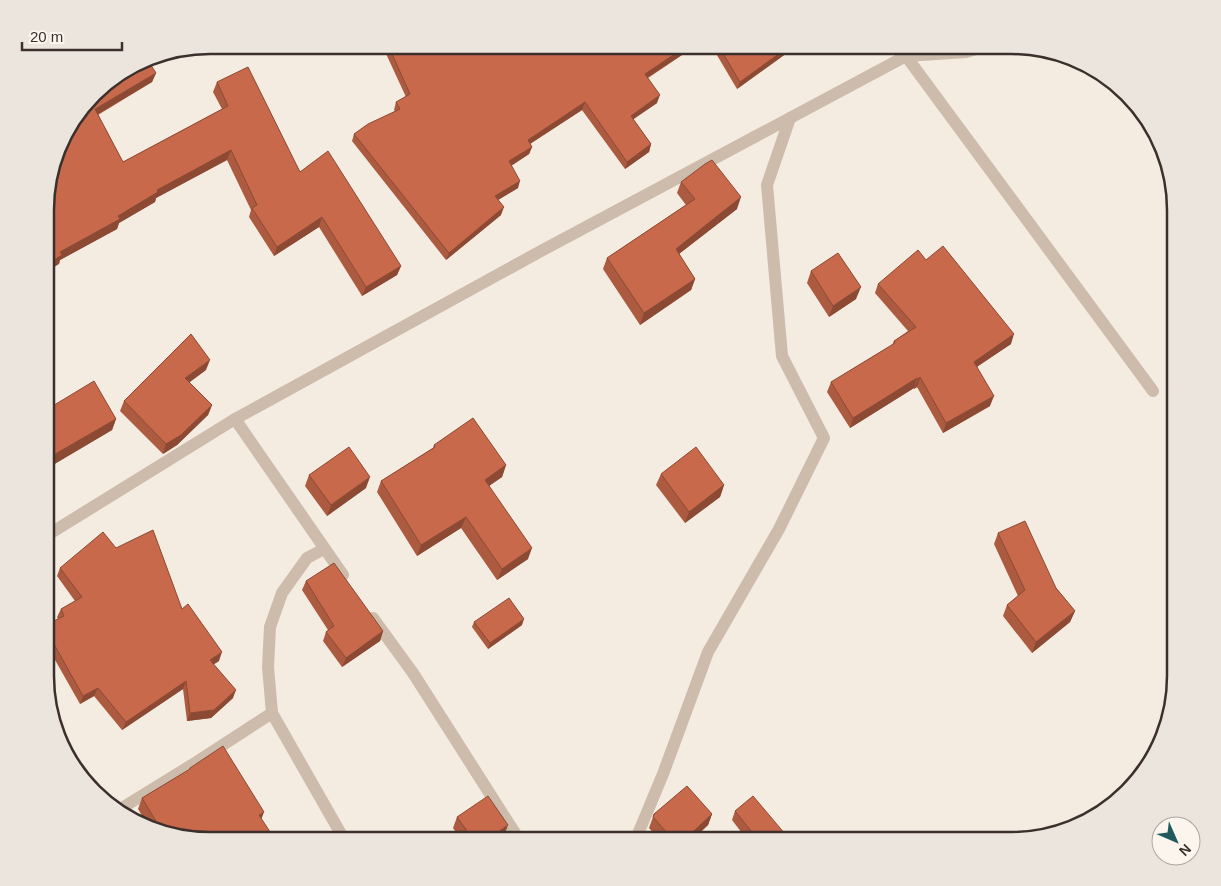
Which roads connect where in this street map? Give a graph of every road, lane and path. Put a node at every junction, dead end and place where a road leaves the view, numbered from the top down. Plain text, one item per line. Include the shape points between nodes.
1 (903, 54) edge
2 (936, 54) edge
3 (906, 56) junction
4 (790, 118) junction
5 (1153, 391) dead end
6 (235, 419) junction
7 (54, 531) edge
8 (324, 548) junction
9 (352, 588) edge
10 (368, 611) edge
11 (272, 713) junction
12 (125, 806) edge
13 (340, 832) edge
14 (514, 832) edge
15 (639, 832) edge

1 - 3 street
2 - 3 street
3 - 4 street
3 - 5 street
4 - 6 street
4 - 15 street via 767,185 782,356 824,438 779,529 708,652
6 - 7 street
6 - 8 street
8 - 9 street
8 - 11 street via 307,558 282,593 270,627 268,667
10 - 14 street via 413,673
11 - 12 street
11 - 13 street

